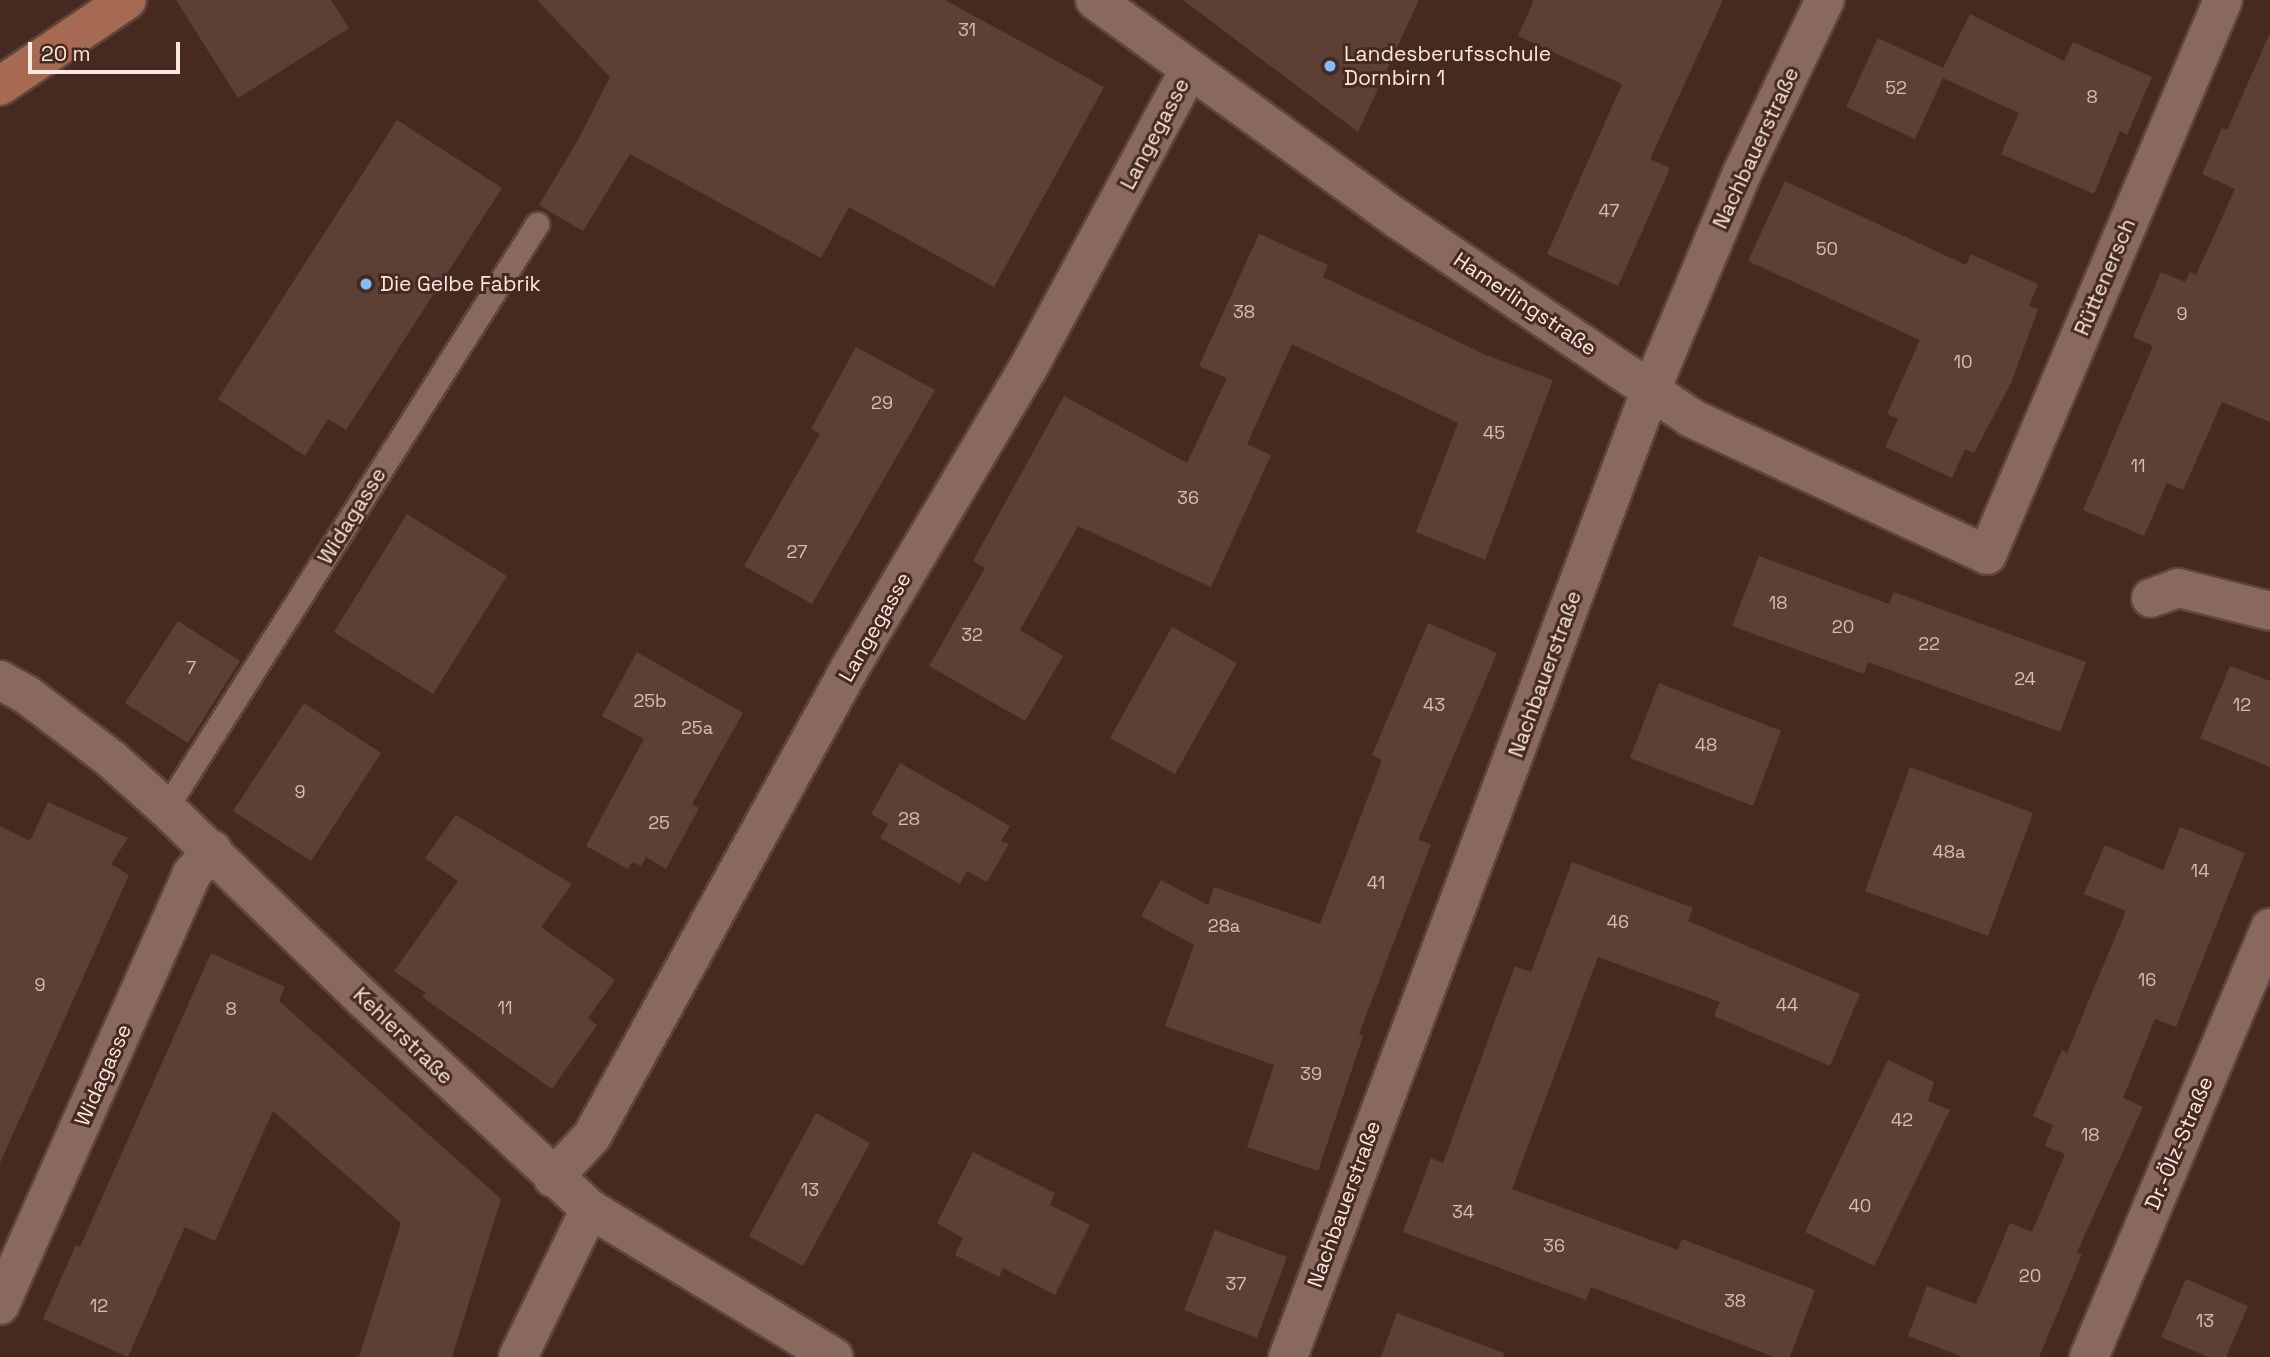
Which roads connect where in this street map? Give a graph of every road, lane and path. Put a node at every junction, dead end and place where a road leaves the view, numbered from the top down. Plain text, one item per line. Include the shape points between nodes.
1 (127, 0) edge
2 (1094, 0) edge
3 (1825, 0) edge
4 (2223, 0) edge
5 (1189, 71) junction
6 (0, 86) edge
7 (537, 224) dead end
8 (1650, 392) junction
9 (1987, 555) joint
10 (2151, 598) dead end
11 (2270, 611) edge
12 (0, 680) edge
13 (166, 808) junction
14 (212, 850) junction
15 (2270, 929) edge
16 (553, 1178) junction
17 (590, 1209) junction
18 (0, 1304) edge
19 (518, 1357) edge
20 (833, 1357) edge
21 (1288, 1357) edge
22 (2089, 1357) edge

1 - 6 main road
2 - 5 street, Hamerlingstraße
3 - 8 street, Nachbauerstraße via 1742,173
4 - 9 street, Rüttenersch
5 - 8 street, Hamerlingstraße via 1399,220 1603,355
5 - 16 street, Langegasse via 1027,370 851,666 592,1136
7 - 13 lane, Widagasse
8 - 9 street, Hamerlingstraße via 1691,418
8 - 21 street, Nachbauerstraße
10 - 11 street via 2178,588
12 - 13 street, Kehlerstraße via 111,759
13 - 14 street, Kehlerstraße
14 - 16 street, Kehlerstraße
14 - 18 street, Widagasse via 191,875
15 - 22 street, Dr.-Ölz-Straße
16 - 17 street, Kehlerstraße
17 - 19 street
17 - 20 street, Kehlerstraße

